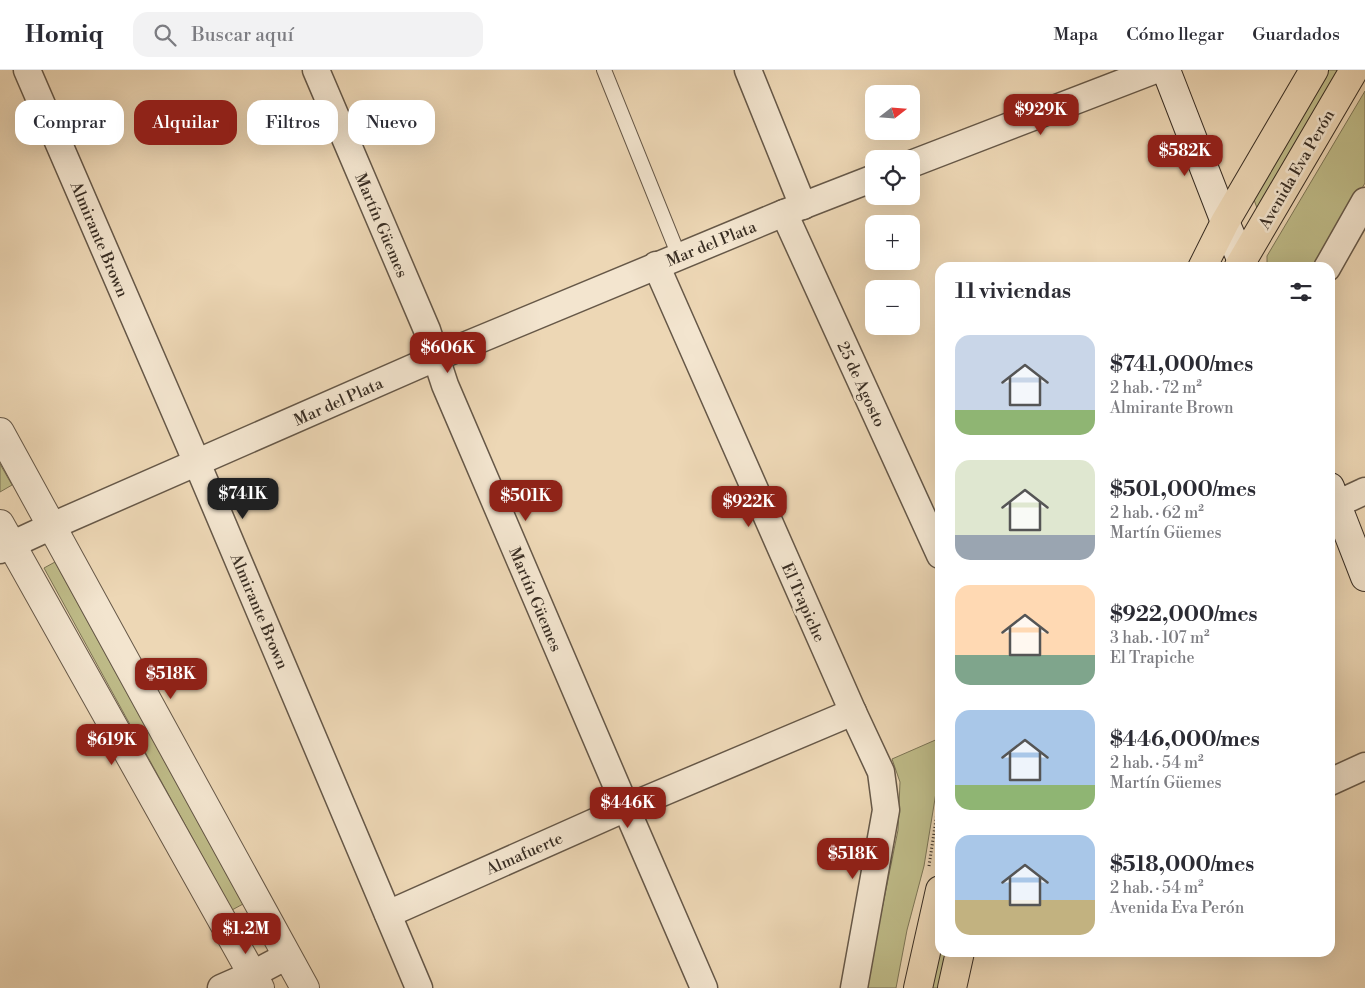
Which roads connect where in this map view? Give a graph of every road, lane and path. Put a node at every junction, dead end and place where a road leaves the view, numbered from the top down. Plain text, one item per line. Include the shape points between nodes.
1 (27, 70) edge
2 (316, 70) edge
3 (604, 70) edge
4 (748, 70) edge
5 (1155, 70) edge
6 (1166, 70) edge
7 (1314, 70) edge
8 (1354, 70) edge
9 (920, 161) edge
10 (865, 181) edge
11 (1365, 201) edge
12 (793, 209) junction
13 (1225, 222) junction
14 (668, 261) junction
15 (1205, 262) edge
16 (1241, 262) edge
17 (1244, 262) edge
18 (1330, 262) edge
19 (435, 358) junction
20 (0, 432) edge
21 (197, 463) junction
22 (1365, 491) edge
23 (1335, 495) edge
24 (1335, 500) edge
25 (52, 526) junction
26 (4, 540) edge
27 (935, 542) edge
28 (1365, 577) edge
29 (853, 712) junction
30 (1365, 766) edge
31 (1335, 780) edge
32 (626, 808) junction
33 (935, 912) edge
34 (388, 914) junction
35 (287, 956) junction
36 (959, 957) edge
37 (256, 981) edge
38 (221, 988) edge
39 (305, 988) edge
40 (419, 988) edge
41 (704, 988) edge
42 (854, 988) edge
43 (918, 988) edge
44 (952, 988) edge

1 - 21 street, Almirante Brown
2 - 19 street, Martín Güemes via 427,330
3 - 14 lane
4 - 12 street, 25 de Agosto
5 - 9 street
6 - 13 street
7 - 13 main road, Avenida Eva Perón
8 - 17 main road, Avenida Eva Perón
10 - 12 street, Mar del Plata
11 - 18 street
12 - 14 street, Mar del Plata
12 - 27 street, 25 de Agosto
13 - 15 main road, Avenida Eva Perón
13 - 16 street
14 - 19 street, Mar del Plata
14 - 29 street, El Trapiche
19 - 21 street, Mar del Plata
19 - 32 street, Martín Güemes
20 - 25 street
21 - 25 street, Mar del Plata
21 - 34 street, Almirante Brown
22 - 23 street
24 - 28 street
25 - 26 street, Mar del Plata
25 - 35 street
26 - 37 street
29 - 32 street, Almafuerte
29 - 42 street, El Trapiche via 881,772 886,810
30 - 31 street
32 - 34 street, Almafuerte
32 - 41 street, Martín Güemes
33 - 43 main road
34 - 40 street, Almirante Brown
35 - 37 street
35 - 39 street
36 - 44 main road
37 - 38 street

